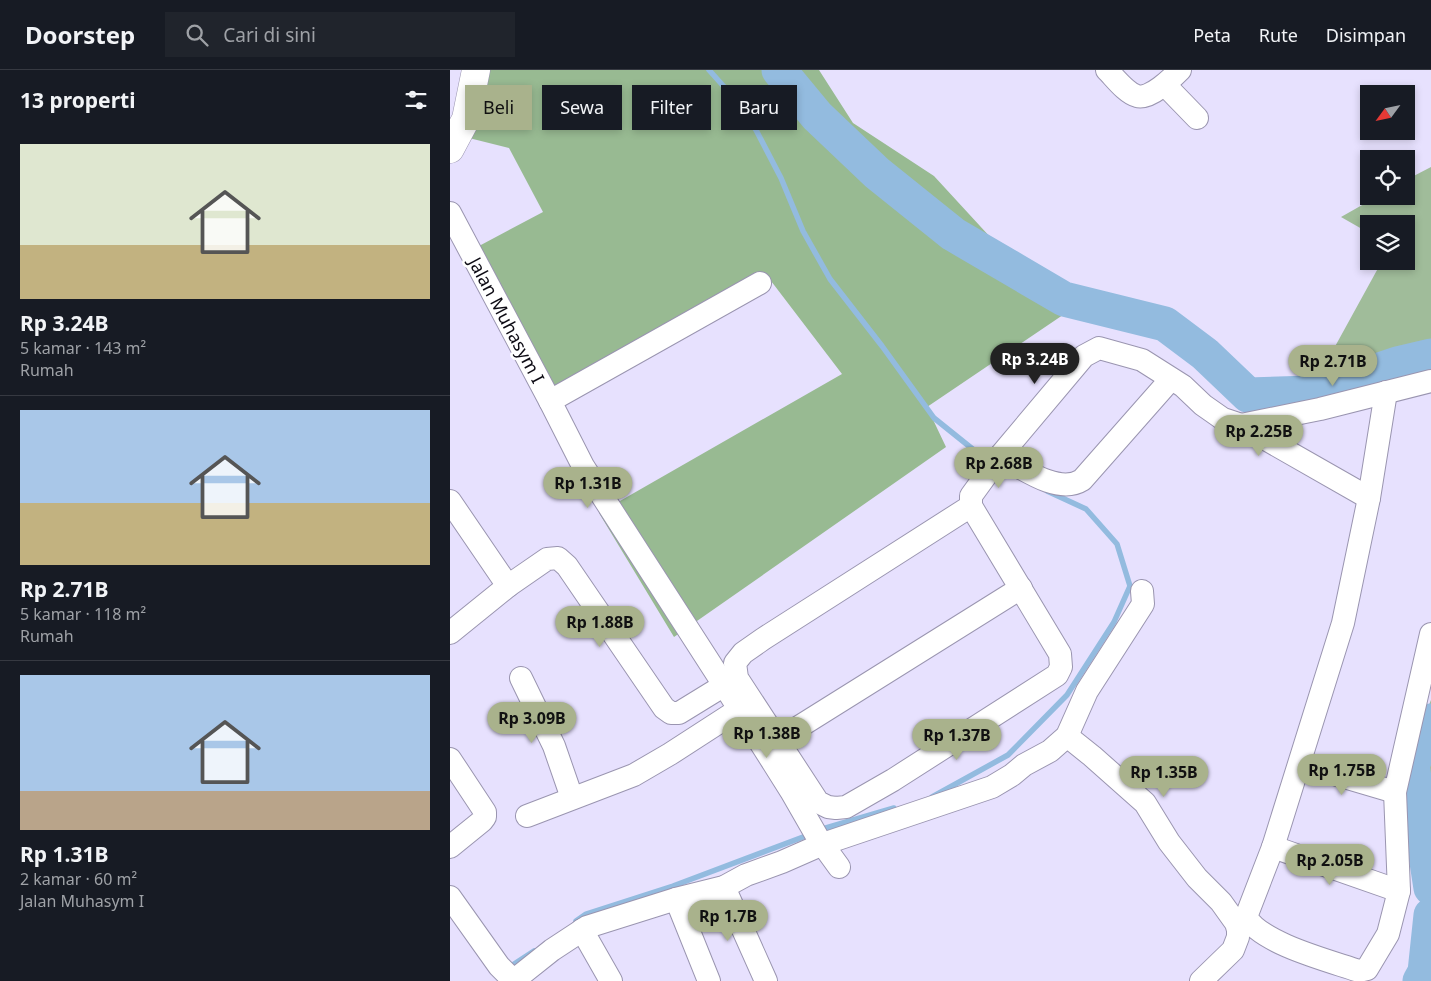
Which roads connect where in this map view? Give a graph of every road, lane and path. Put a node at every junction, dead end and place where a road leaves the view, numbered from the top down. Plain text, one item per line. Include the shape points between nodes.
1 (476, 70) edge
2 (1107, 70) edge
3 (1172, 78) edge
4 (1197, 118) dead end
5 (450, 149) edge
6 (450, 213) edge
7 (760, 283) dead end
8 (1171, 379) junction
9 (1431, 381) edge
10 (1386, 392) junction
11 (550, 401) junction
12 (1242, 425) junction
13 (998, 458) junction
14 (1370, 498) junction
15 (450, 501) edge
16 (971, 501) junction
17 (508, 586) junction
18 (1021, 588) junction
19 (1142, 591) dead end
20 (450, 633) edge
21 (1431, 634) edge
22 (521, 678) dead end
23 (731, 682) junction
24 (738, 710) junction
25 (1068, 736) junction
26 (778, 740) junction
27 (450, 759) edge
28 (1300, 764) junction
29 (1395, 792) junction
30 (572, 798) junction
31 (527, 816) dead end
32 (817, 835) junction
33 (450, 847) edge
34 (1273, 847) junction
35 (839, 867) dead end
36 (724, 887) junction
37 (1399, 891) junction
38 (450, 897) edge
39 (676, 899) junction
40 (582, 930) junction
41 (509, 976) edge
42 (611, 981) edge
43 (709, 981) edge
44 (766, 981) edge
45 (1201, 981) edge

1 - 5 main road via 466,119
2 - 3 street via 1135,96 1142,97
3 - 4 street
6 - 11 street, Jalan Muhasym I
7 - 11 street
8 - 12 street via 1223,419
8 - 13 street via 1075,485 1063,486 1048,481
8 - 13 street via 1142,360 1099,348 1084,356
9 - 10 street
10 - 12 street
10 - 14 street
11 - 23 street, Jalan Muhasym I via 583,466
12 - 14 street
13 - 16 street
14 - 28 street via 1342,624
15 - 17 street
16 - 18 street
16 - 23 street via 743,653 735,663
17 - 20 street
17 - 23 street via 548,559 558,558 567,566 664,708 671,713 679,713
18 - 26 street
18 - 26 street via 1060,654 1061,667 1057,676 893,780 846,807 828,807 818,802
19 - 25 street via 1143,604 1087,691
21 - 29 street
22 - 30 street via 554,746
23 - 24 street
23 - 26 street
24 - 30 street via 634,775
24 - 32 street
25 - 32 street via 992,787
25 - 45 street via 1145,803 1169,842 1236,923 1238,937 1233,950
27 - 33 street via 485,812 482,821
28 - 29 street
28 - 34 street
29 - 37 street
30 - 31 street
32 - 35 street
32 - 36 street via 782,862
34 - 37 street
34 - 37 street via 1246,917 1250,925 1259,931 1308,954 1359,971 1367,969 1388,934
36 - 39 street
36 - 44 street
38 - 41 street
39 - 40 street
39 - 43 street
40 - 41 street
40 - 42 street

